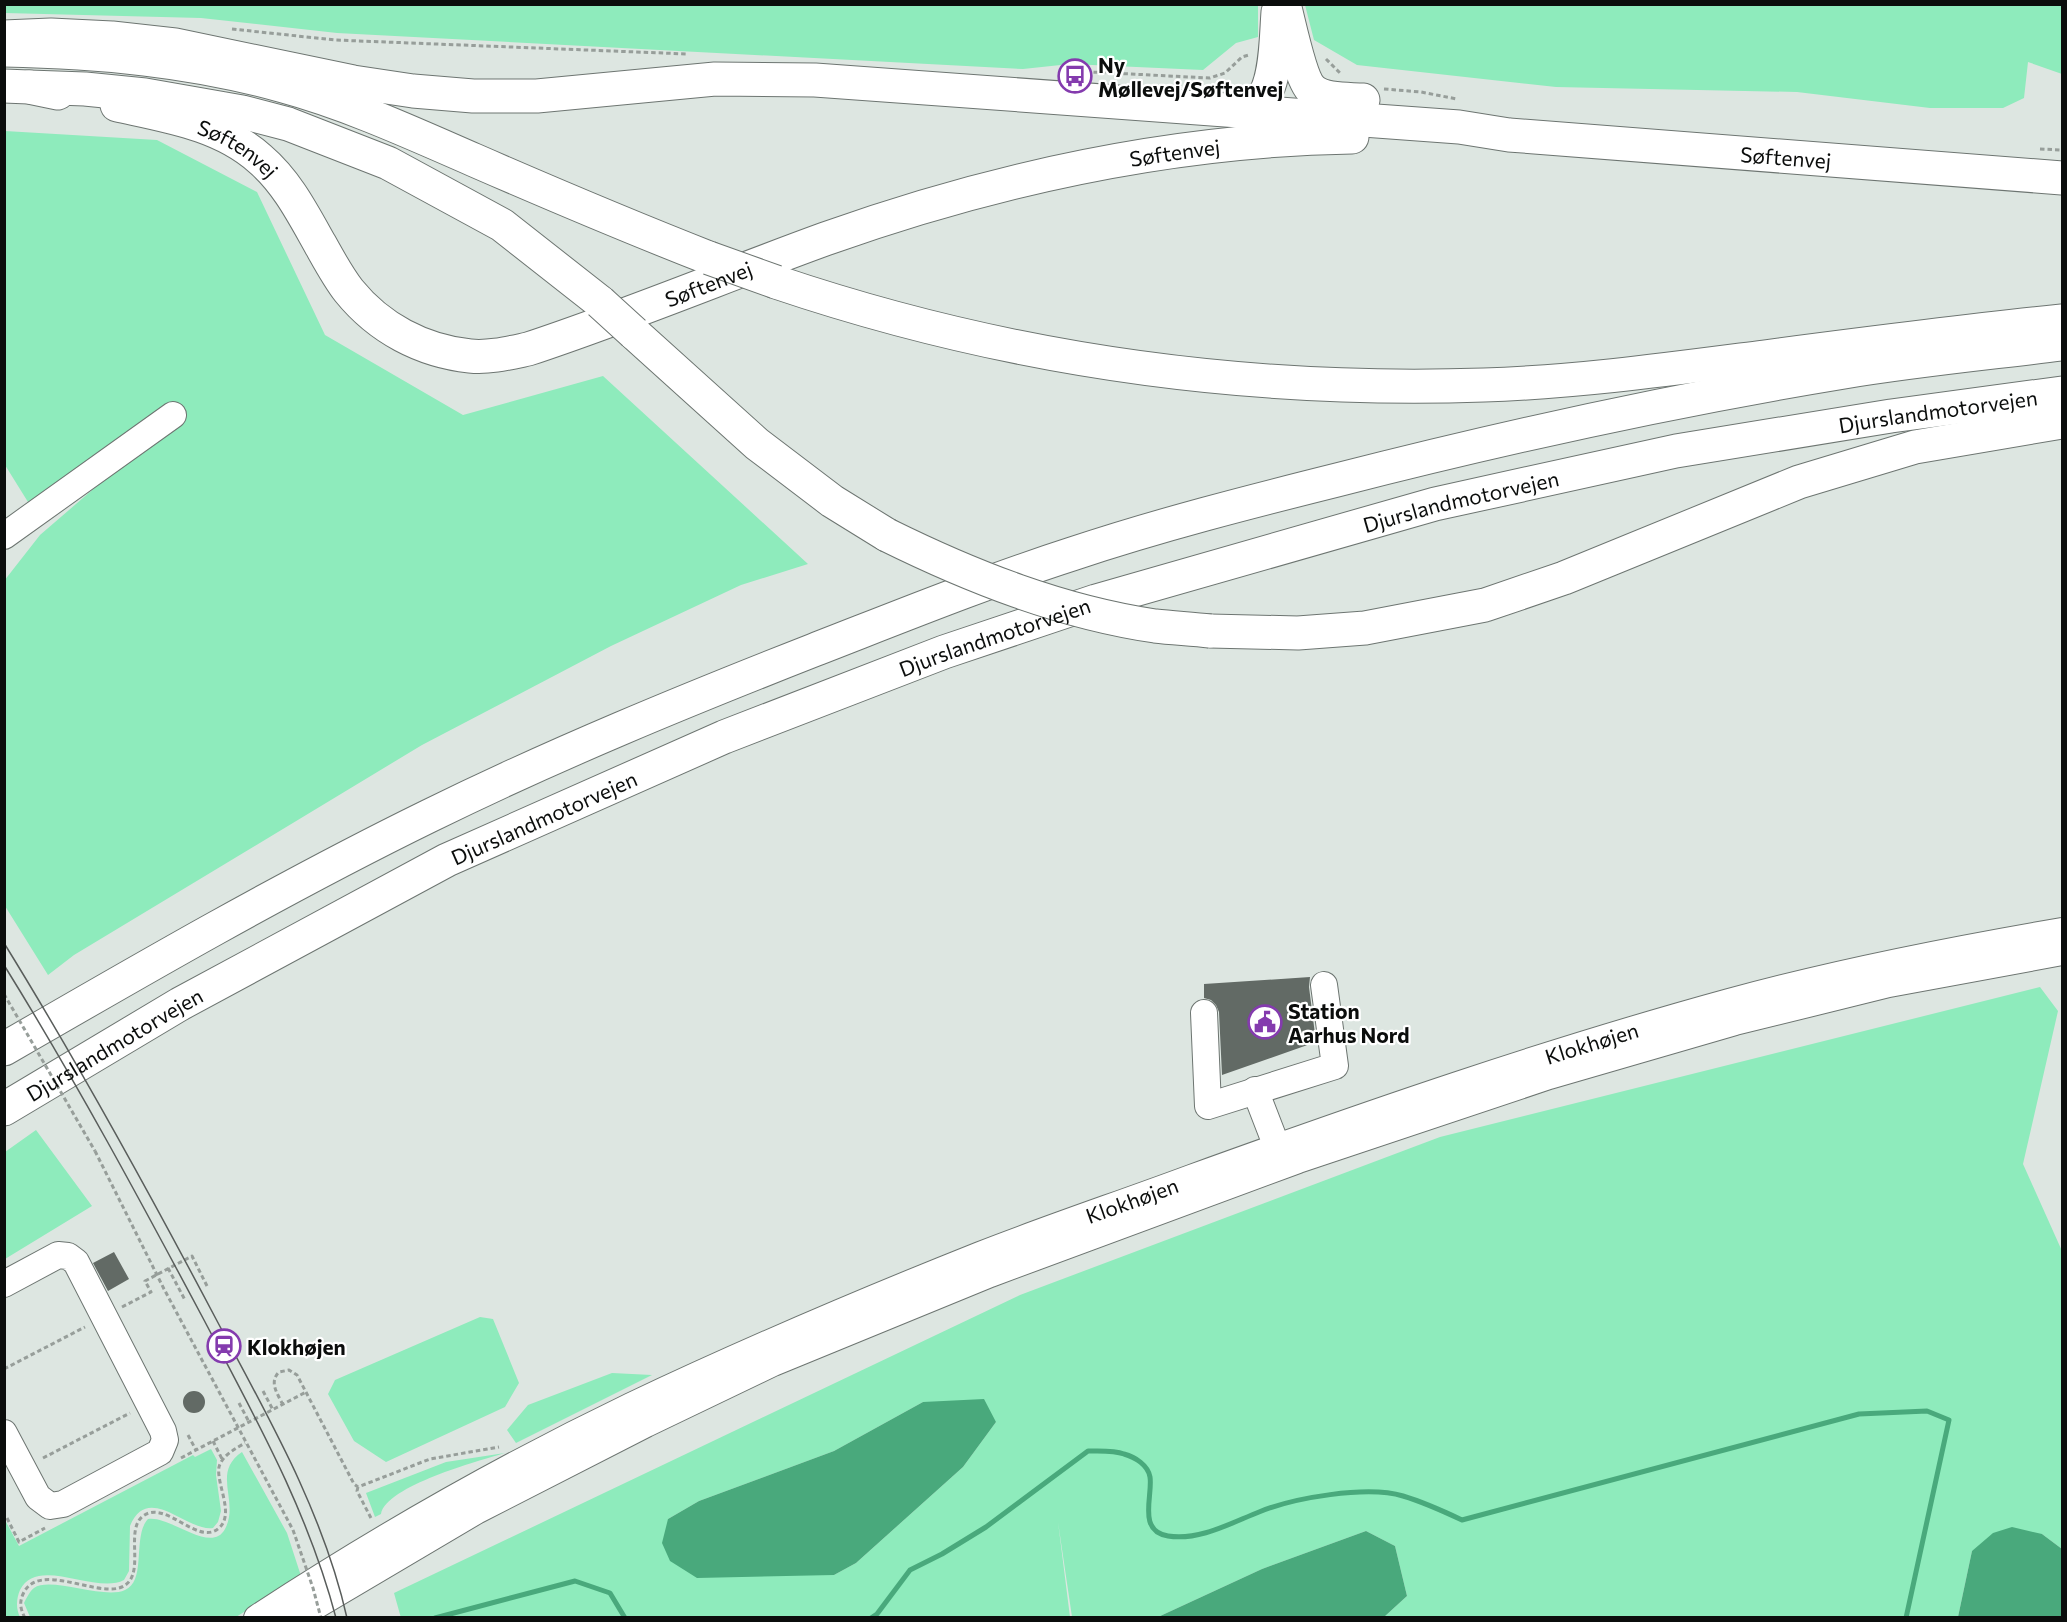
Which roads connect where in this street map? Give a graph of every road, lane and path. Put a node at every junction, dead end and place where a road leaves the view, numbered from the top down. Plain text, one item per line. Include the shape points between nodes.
1 (1279, 4) edge
2 (1284, 4) edge
3 (4, 37) edge
4 (44, 43) junction
5 (4, 50) edge
6 (20, 86) edge
7 (1237, 111) junction
8 (1509, 135) junction
9 (2062, 178) edge
10 (2062, 321) edge
11 (2062, 344) edge
12 (2062, 393) edge
13 (173, 415) dead end
14 (2062, 422) edge
15 (4, 537) edge
16 (2062, 931) edge
17 (2062, 952) edge
18 (1324, 985) dead end
19 (4, 994) edge
20 (1204, 1013) dead end
21 (4, 1049) edge
22 (1255, 1090) junction
23 (4, 1109) edge
24 (1277, 1147) junction
25 (168, 1268) junction
26 (157, 1274) junction
27 (5, 1284) edge
28 (208, 1288) dead end
29 (185, 1300) dead end
30 (104, 1317) junction
31 (4, 1369) edge
32 (263, 1391) dead end
33 (306, 1392) junction
34 (148, 1403) junction
35 (239, 1404) dead end
36 (283, 1405) junction
37 (273, 1410) junction
38 (249, 1422) junction
39 (238, 1429) junction
40 (186, 1431) dead end
41 (4, 1433) edge
42 (213, 1441) junction
43 (245, 1443) junction
44 (508, 1446) dead end
45 (223, 1461) junction
46 (23, 1469) junction
47 (358, 1486) junction
48 (7, 1518) dead end
49 (376, 1527) dead end
50 (20, 1542) dead end
51 (323, 1612) dead end
52 (25, 1617) edge
53 (257, 1617) edge
54 (295, 1617) edge
55 (315, 1617) edge
56 (321, 1617) edge

1 - 7 main road via 1269,84 1258,103
2 - 8 main road via 1297,55 1312,91 1329,97 1425,106
3 - 4 main road, Søftenvej
4 - 5 main road
4 - 7 main road, Søftenvej via 112,38 175,45 353,82 472,96 537,96 761,78
4 - 10 main road, bridge via 172,62 285,86 400,128 627,226 776,282 918,325 1087,361 1296,383 1486,385 1633,373
6 - 8 main road, Søftenvej via 184,120 238,143 280,179 348,290 370,314 428,348 470,356 528,350 826,239 1041,174 1173,151 1266,141
6 - 14 main road, bridge via 145,95 242,112 388,163 502,225 600,302 758,444 832,501 887,535 989,582 1059,605 1155,626 1298,633 1365,628 1485,605 1564,578 1799,482 1915,447
7 - 8 main road, Søftenvej via 1459,127
8 - 9 main road, Søftenvej
11 - 21 main road via 1848,372 1643,408 1261,499 1074,553 695,696 555,756 289,888
12 - 23 main road, Djurslandmotorvejen via 1676,451 1435,504 1096,601 944,652 724,737 447,860 180,1004
13 - 15 street
16 - 24 street, Klokhøjen via 1887,964 1731,1002 1542,1058
17 - 54 street, Klokhøjen via 1889,984 1735,1022 1549,1076 1298,1160 990,1274 773,1363 646,1424 476,1511
18 - 22 street via 1335,1066
19 - 26 path, bridge via 95,1151
20 - 22 street via 1208,1106
22 - 24 street
24 - 53 street, Klokhøjen via 983,1254 763,1345 627,1408 462,1494
25 - 26 path
25 - 28 path via 192,1256
25 - 29 path
26 - 30 path via 145,1281 151,1292
26 - 39 path
27 - 30 street via 58,1255 68,1256 76,1262
30 - 31 path
30 - 34 street
32 - 37 path
33 - 36 path
33 - 36 path via 294,1372 279,1372 273,1384
33 - 47 path
34 - 46 path
34 - 46 street via 163,1431 165,1440 160,1452 63,1504 50,1506 38,1497
35 - 38 path
36 - 37 path
37 - 38 path
38 - 39 path
39 - 42 path
39 - 43 path
40 - 42 path via 196,1450
41 - 46 street
42 - 45 path
43 - 45 path
43 - 56 path, bridge via 293,1530
44 - 47 path via 430,1459
45 - 52 path via 219,1467 225,1519 219,1528 211,1533 200,1532 160,1512 144,1515 137,1522 133,1576 128,1584 111,1589 46,1579 35,1582 21,1598 20,1608
47 - 49 path
48 - 50 path
51 - 55 path

